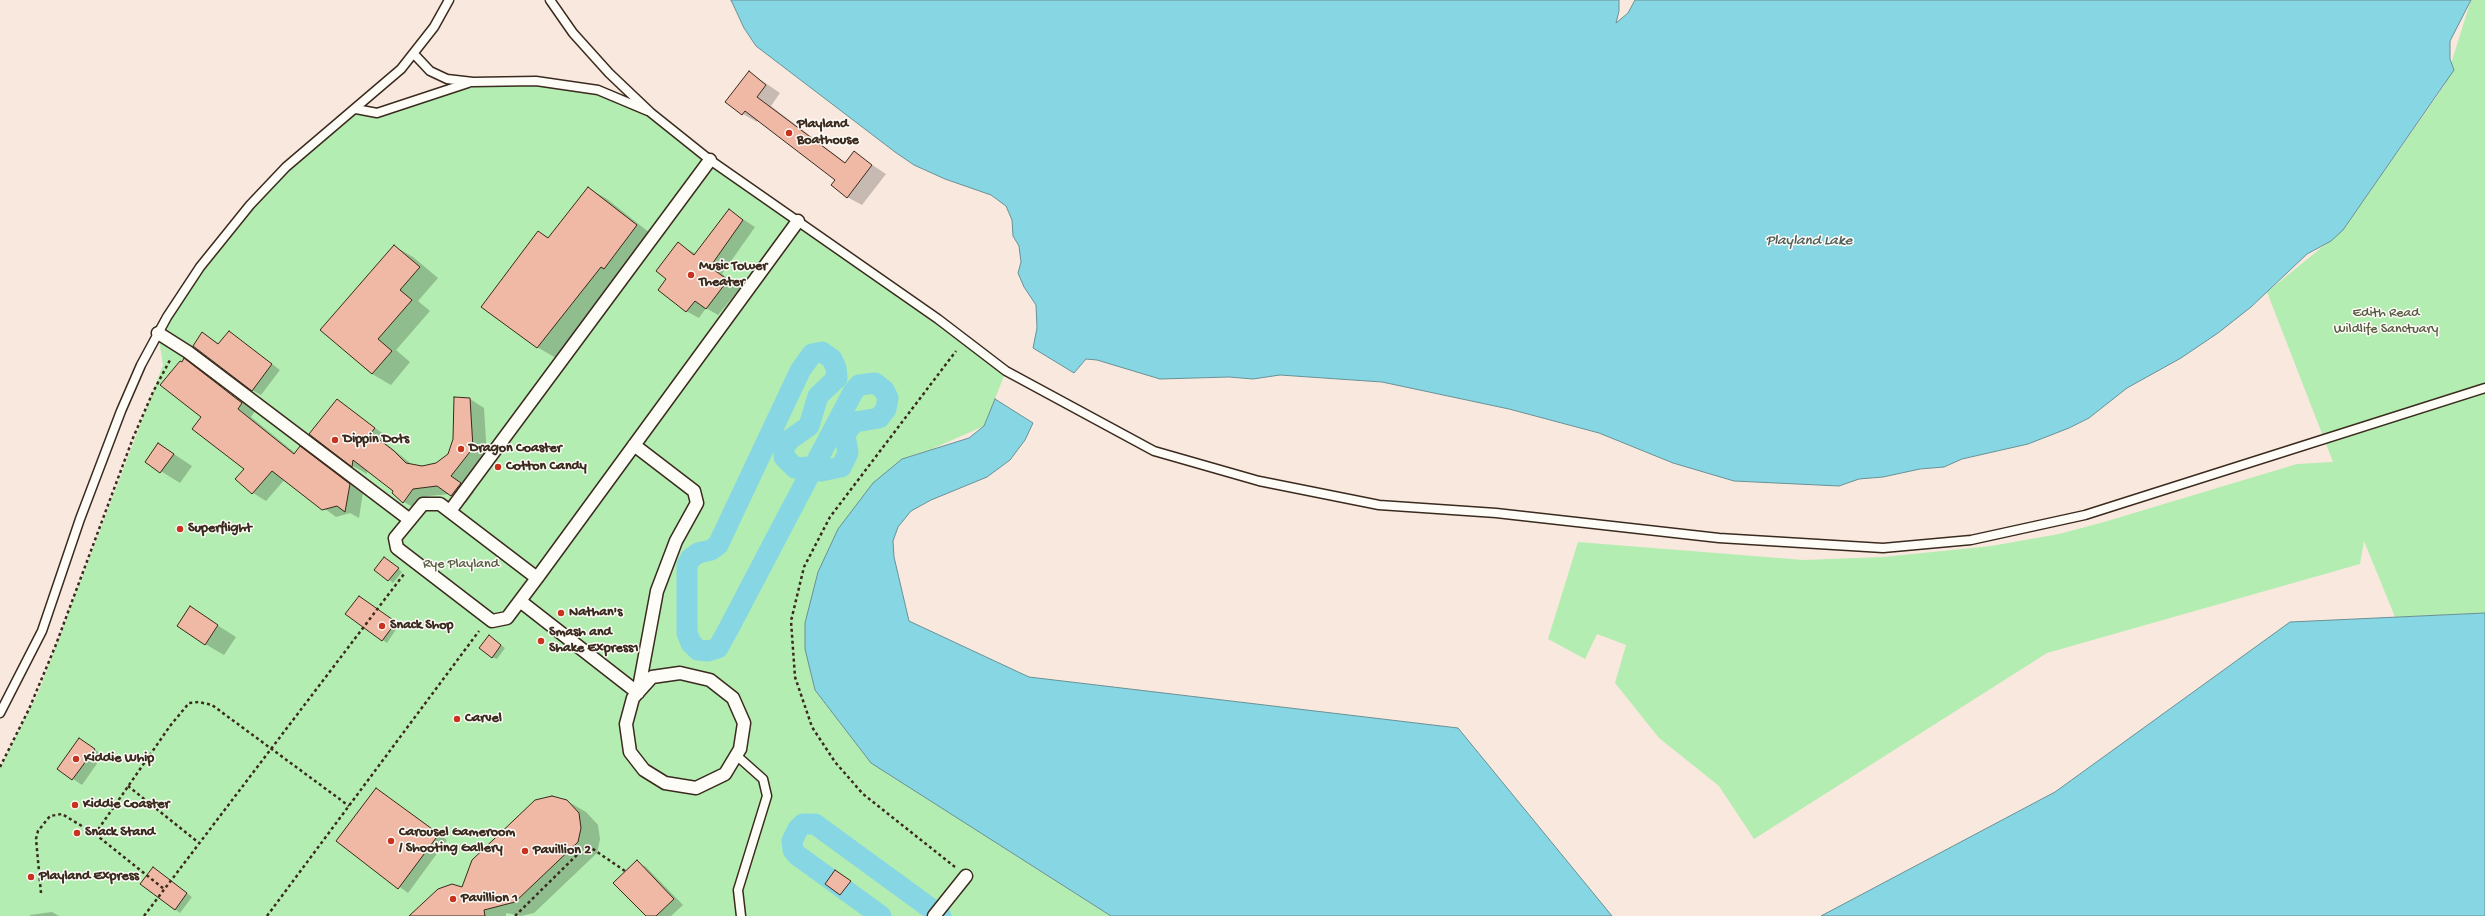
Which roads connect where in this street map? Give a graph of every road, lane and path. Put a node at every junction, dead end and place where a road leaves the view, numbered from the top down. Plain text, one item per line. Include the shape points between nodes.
1 (449, 0) edge
2 (550, 0) edge
3 (414, 54) junction
4 (473, 82) junction
5 (356, 109) junction
6 (650, 112) junction
7 (710, 160) junction
8 (798, 221) junction
9 (158, 333) junction
10 (965, 339) junction
11 (178, 346) junction
12 (2485, 388) edge
13 (634, 446) junction
14 (450, 512) junction
15 (410, 520) junction
16 (414, 561) junction
17 (537, 578) junction
18 (520, 601) junction
19 (489, 618) junction
20 (638, 693) junction
21 (0, 713) edge
22 (271, 748) junction
23 (736, 756) junction
24 (0, 767) edge
25 (128, 786) junction
26 (349, 806) junction
27 (95, 834) junction
28 (199, 843) junction
29 (625, 871) dead end
30 (966, 876) joint
31 (164, 889) junction
32 (40, 893) dead end
33 (144, 916) edge
34 (266, 916) edge
35 (515, 916) edge
36 (741, 916) edge
37 (934, 916) edge

1 - 3 lane via 434,27
2 - 6 lane via 573,33
3 - 4 lane via 430,71 446,79
3 - 5 lane
4 - 5 lane via 376,113
4 - 6 lane via 536,81 598,90
5 - 9 lane via 286,167 250,205 200,267
6 - 7 lane
7 - 8 lane
7 - 14 street
8 - 10 lane
8 - 13 street
9 - 11 street
9 - 21 lane via 121,411 80,519 42,631
10 - 12 lane via 1006,371 1154,451 1259,481 1379,505 1496,513 1719,538 1883,548 1971,540 2085,515
10 - 30 path via 830,517 804,567 791,621 795,678 812,727 835,762 863,794
11 - 15 street
11 - 24 path via 152,392 141,418 55,647
13 - 17 street
13 - 20 street via 694,490 697,503 676,541 656,591
14 - 15 street via 440,504 423,504
14 - 17 street
15 - 16 street via 395,538 398,548
16 - 19 street
16 - 22 path
17 - 18 street
18 - 19 street via 506,618 492,621
18 - 20 street
19 - 26 path
20 - 23 street via 652,677 680,673 710,680 733,698 744,723 740,749
20 - 23 street via 633,698 626,724 630,752 644,770 665,783 696,788 725,774
22 - 25 path via 212,705 189,703
22 - 26 path
22 - 28 path
23 - 36 lane via 763,779 767,796 738,890
25 - 27 path
25 - 28 path
26 - 34 path
27 - 31 path
27 - 32 path via 62,814 50,816 38,831 36,839
28 - 31 path
29 - 35 path via 587,845
30 - 37 street
31 - 33 path

